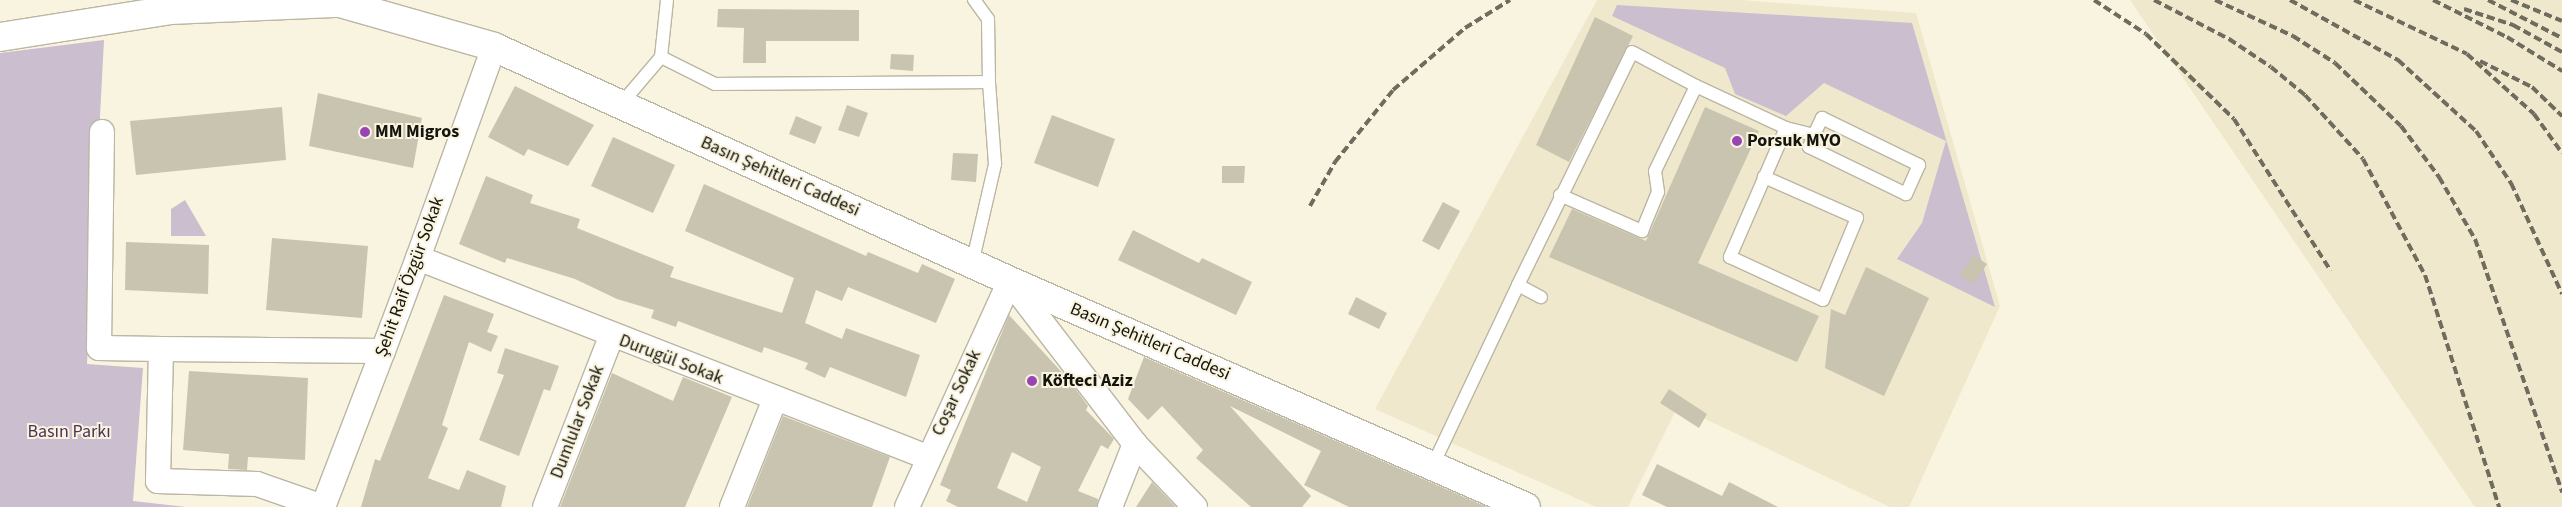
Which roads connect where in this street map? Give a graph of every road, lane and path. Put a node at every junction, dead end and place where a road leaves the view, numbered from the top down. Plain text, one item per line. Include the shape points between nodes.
1 (667, 0) edge
2 (974, 0) edge
3 (340, 2) edge
4 (0, 37) edge
5 (494, 47) junction
6 (660, 57) junction
7 (989, 82) junction
8 (1696, 86) junction
9 (621, 104) junction
10 (1786, 128) junction
11 (102, 132) dead end
12 (1814, 136) junction
13 (1764, 177) junction
14 (1560, 195) junction
15 (418, 258) junction
16 (972, 264) junction
17 (1010, 281) junction
18 (1518, 285) junction
19 (1542, 296) dead end
20 (611, 337) junction
21 (162, 349) junction
22 (383, 351) junction
23 (775, 399) junction
24 (1135, 444) junction
25 (927, 457) junction
26 (1433, 465) junction
27 (1521, 506) edge
28 (323, 507) edge
29 (545, 507) edge
30 (732, 507) edge
31 (907, 507) edge
32 (1110, 507) edge
33 (1195, 507) edge

1 - 6 lane
2 - 7 lane via 988,19
3 - 4 main road, Basın Şehitleri Caddesi via 170,10
3 - 5 main road, Basın Şehitleri Caddesi
5 - 9 main road, Basın Şehitleri Caddesi
5 - 15 street, Şehit Raif Özgür Sokak
6 - 7 lane via 715,84
6 - 9 lane
7 - 16 lane via 995,164
8 - 10 lane
8 - 14 lane via 1632,52 1584,157
8 - 14 lane via 1655,171 1658,192 1642,231
9 - 16 main road, Basın Şehitleri Caddesi
10 - 12 lane
10 - 13 lane
11 - 21 street via 100,348
12 - 12 lane via 1822,118 1919,165 1906,194 1809,147
13 - 13 lane via 1730,258 1824,300 1857,218
14 - 18 lane
15 - 20 street, Durugül Sokak
15 - 22 street, Şehit Raif Özgür Sokak
16 - 17 main road, Basın Şehitleri Caddesi
17 - 24 street
17 - 25 street, Coşar Sokak
17 - 26 main road, Basın Şehitleri Caddesi
18 - 19 lane
18 - 26 lane
20 - 23 street, Durugül Sokak
20 - 29 street, Dumlular Sokak
21 - 22 street
21 - 28 street via 158,481 257,484
22 - 28 street, Şehit Raif Özgür Sokak
23 - 25 street, Durugül Sokak
23 - 30 street
24 - 32 street
24 - 33 street
25 - 31 street, Coşar Sokak
26 - 27 main road, Basın Şehitleri Caddesi

